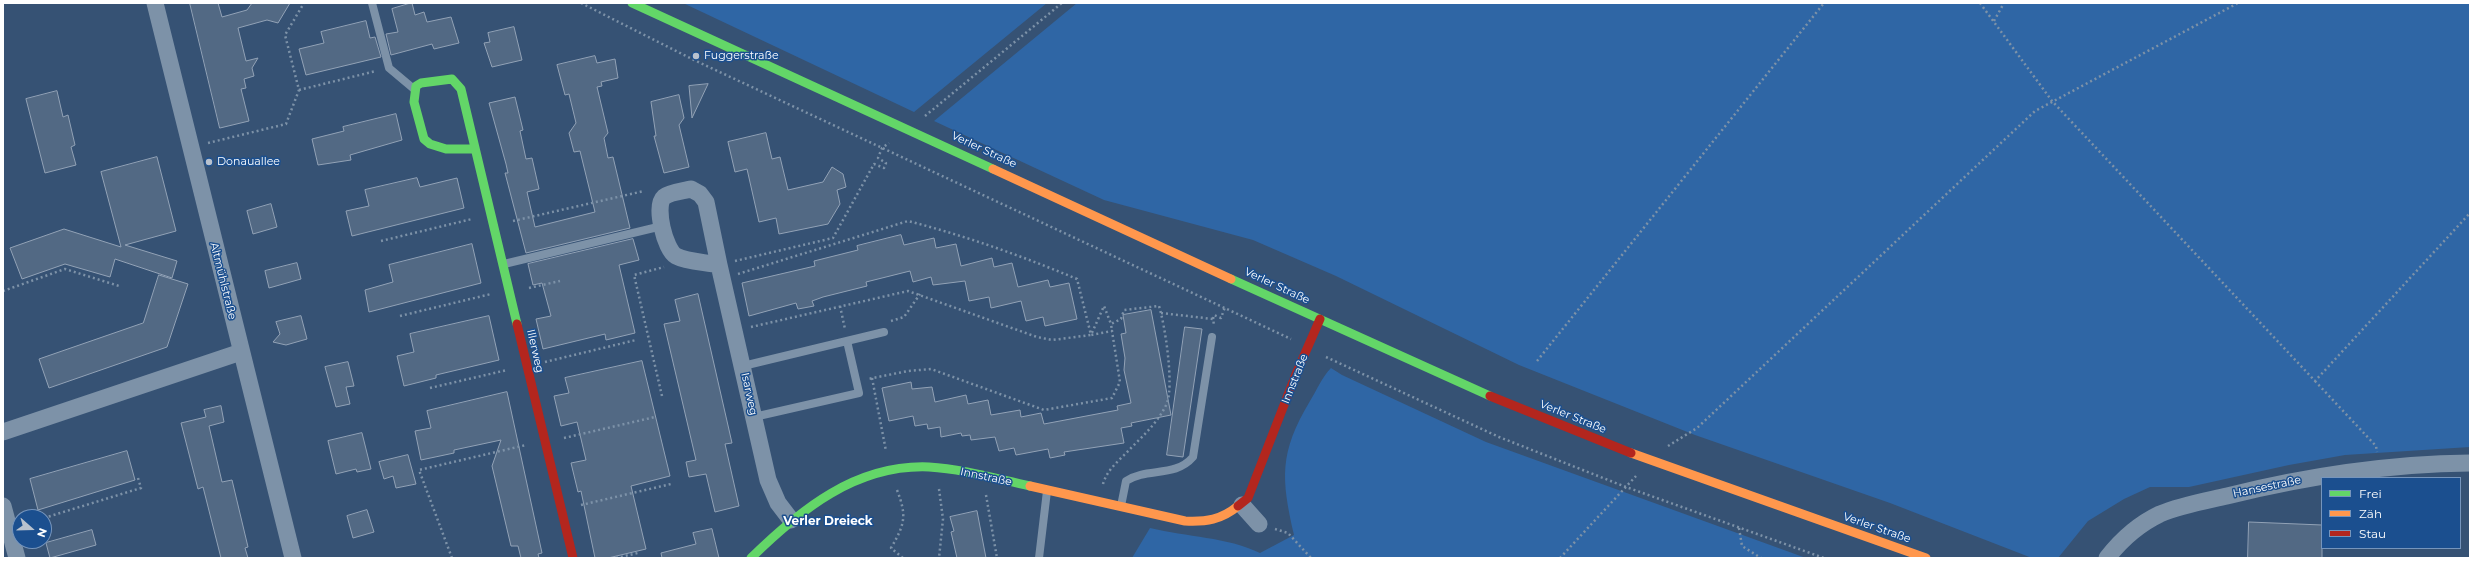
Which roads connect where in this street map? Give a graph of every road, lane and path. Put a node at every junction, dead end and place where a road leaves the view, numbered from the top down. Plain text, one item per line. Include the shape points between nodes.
1 (155, 3) edge
2 (304, 3) edge
3 (372, 3) edge
4 (581, 3) edge
5 (632, 3) edge
6 (1062, 3) edge
7 (1824, 3) edge
8 (1980, 3) edge
9 (2004, 3) edge
10 (2238, 3) edge
11 (1994, 21) junction
12 (389, 68) junction
13 (299, 90) junction
14 (414, 90) junction
15 (2052, 101) junction
16 (909, 128) junction
17 (190, 147) junction
18 (882, 148) junction
19 (474, 149) junction
20 (644, 191) dead end
21 (2470, 213) edge
22 (490, 214) junction
23 (493, 225) junction
24 (662, 226) junction
25 (381, 241) dead end
26 (676, 256) junction
27 (502, 264) junction
28 (719, 265) junction
29 (735, 275) dead end
30 (560, 281) dead end
31 (120, 286) dead end
32 (509, 291) junction
33 (3, 292) edge
34 (920, 294) junction
35 (840, 306) junction
36 (1225, 307) junction
37 (1161, 313) junction
38 (400, 316) dead end
39 (1213, 319) junction
40 (1320, 319) junction
41 (1111, 324) junction
42 (735, 330) junction
43 (1112, 331) junction
44 (884, 332) joint
45 (1091, 335) junction
46 (1212, 337) joint
47 (636, 340) dead end
48 (847, 341) junction
49 (1308, 347) junction
50 (241, 352) junction
51 (1537, 361) dead end
52 (527, 366) junction
53 (743, 366) junction
54 (872, 378) junction
55 (2315, 381) junction
56 (857, 382) junction
57 (430, 388) dead end
58 (662, 396) dead end
59 (655, 417) dead end
60 (754, 417) junction
61 (3, 432) edge
62 (545, 442) junction
63 (1649, 460) junction
64 (2470, 463) edge
65 (936, 468) junction
66 (2377, 468) junction
67 (889, 470) junction
68 (990, 477) junction
69 (138, 478) dead end
70 (671, 484) dead end
71 (1626, 487) junction
72 (1047, 490) junction
73 (1100, 502) junction
74 (1242, 505) junction
75 (3, 506) edge
76 (1120, 507) junction
77 (561, 510) junction
78 (52, 516) edge
79 (791, 520) junction
80 (1259, 524) joint
81 (1739, 528) junction
82 (638, 553) dead end
83 (17, 558) edge
84 (293, 558) edge
85 (452, 558) edge
86 (573, 558) edge
87 (616, 558) edge
88 (751, 558) edge
89 (903, 558) edge
90 (939, 558) edge
91 (997, 558) edge
92 (1039, 558) edge
93 (1311, 558) edge
94 (1560, 558) edge
95 (1761, 558) edge
96 (1824, 558) edge
97 (1926, 558) edge
98 (2107, 558) edge

1 - 17 street, Altmühlstraße
2 - 13 path via 284,35
3 - 12 lane
4 - 18 path via 694,60
5 - 16 street, Verler Straße via 760,64
6 - 16 path
7 - 51 path
8 - 11 path
9 - 11 path
10 - 15 path
11 - 15 path
12 - 13 path
12 - 14 lane
13 - 17 path via 286,124
14 - 19 street via 414,102 424,139 430,144 446,149
14 - 19 street, Illerweg via 421,83 445,79 456,82 461,90
15 - 55 path
15 - 63 path via 2035,111 1993,149 1697,428 1661,449
16 - 18 path
16 - 40 street, Verler Straße
17 - 50 street, Altmühlstraße
18 - 28 path via 878,158 886,163 884,168 874,164 833,238
18 - 36 path
19 - 22 street, Illerweg
20 - 23 path
21 - 55 path
22 - 23 street, Illerweg
22 - 25 path
23 - 27 street, Illerweg
24 - 26 street, Isarweg via 669,249
24 - 27 lane
24 - 28 street, Isarweg via 660,202 665,196 691,189 700,194 706,202
26 - 28 street
26 - 58 path via 663,268 634,275
27 - 32 street, Illerweg
28 - 42 street, Isarweg
29 - 45 path via 908,221 992,246 1077,279
30 - 32 path
31 - 33 path via 64,269
32 - 38 path
32 - 52 street, Illerweg
34 - 35 path via 908,291
34 - 44 path via 904,317 891,321
34 - 45 path via 1052,340
35 - 42 path
35 - 48 path
36 - 39 path via 1221,318 1214,315
36 - 49 path
37 - 39 path
37 - 41 path via 1159,306 1124,310 1121,319
37 - 73 path via 1167,348 1167,401 1153,426 1107,473
39 - 46 path
40 - 49 street, Innstraße
40 - 63 street, Verler Straße via 1461,384
41 - 43 path
41 - 45 path via 1104,306
42 - 53 street, Isarweg
43 - 45 path
43 - 54 path via 1120,382 1112,398 1044,410 931,369
44 - 48 lane
46 - 76 lane via 1193,457 1187,464 1170,471 1135,475 1126,481
47 - 52 path
48 - 53 lane
48 - 56 lane
49 - 71 path via 1345,367 1498,436
49 - 74 street, Innstraße via 1254,486
50 - 61 street
50 - 84 street, Altmühlstraße
52 - 57 path
52 - 62 street, Illerweg
53 - 60 street, Isarweg
54 - 56 path
54 - 67 path
55 - 66 path via 2376,446
56 - 60 lane via 859,393
59 - 62 path
60 - 79 street, Isarweg via 768,480 778,503
62 - 77 street, Illerweg
62 - 85 path via 419,470
63 - 97 street, Verler Straße
64 - 66 street, Hansestraße
65 - 67 street, Innstraße
65 - 68 street, Innstraße
65 - 90 path via 942,519
66 - 98 street, Hansestraße via 2297,480 2174,509 2144,523 2116,546
67 - 79 street, Innstraße via 839,487 818,499
67 - 89 path via 905,509 903,523 891,548
68 - 72 street, Innstraße
68 - 91 path via 986,501
69 - 78 path via 141,488
70 - 77 path
71 - 81 path
71 - 94 path
72 - 73 street, Innstraße
72 - 92 lane
73 - 76 street, Innstraße
74 - 76 street, Innstraße via 1227,515 1208,522 1185,521
74 - 80 street
75 - 83 street
77 - 86 street, Illerweg
79 - 88 street, Innstraße
80 - 93 path via 1288,533
81 - 95 path via 1742,546
81 - 96 path
82 - 87 path

